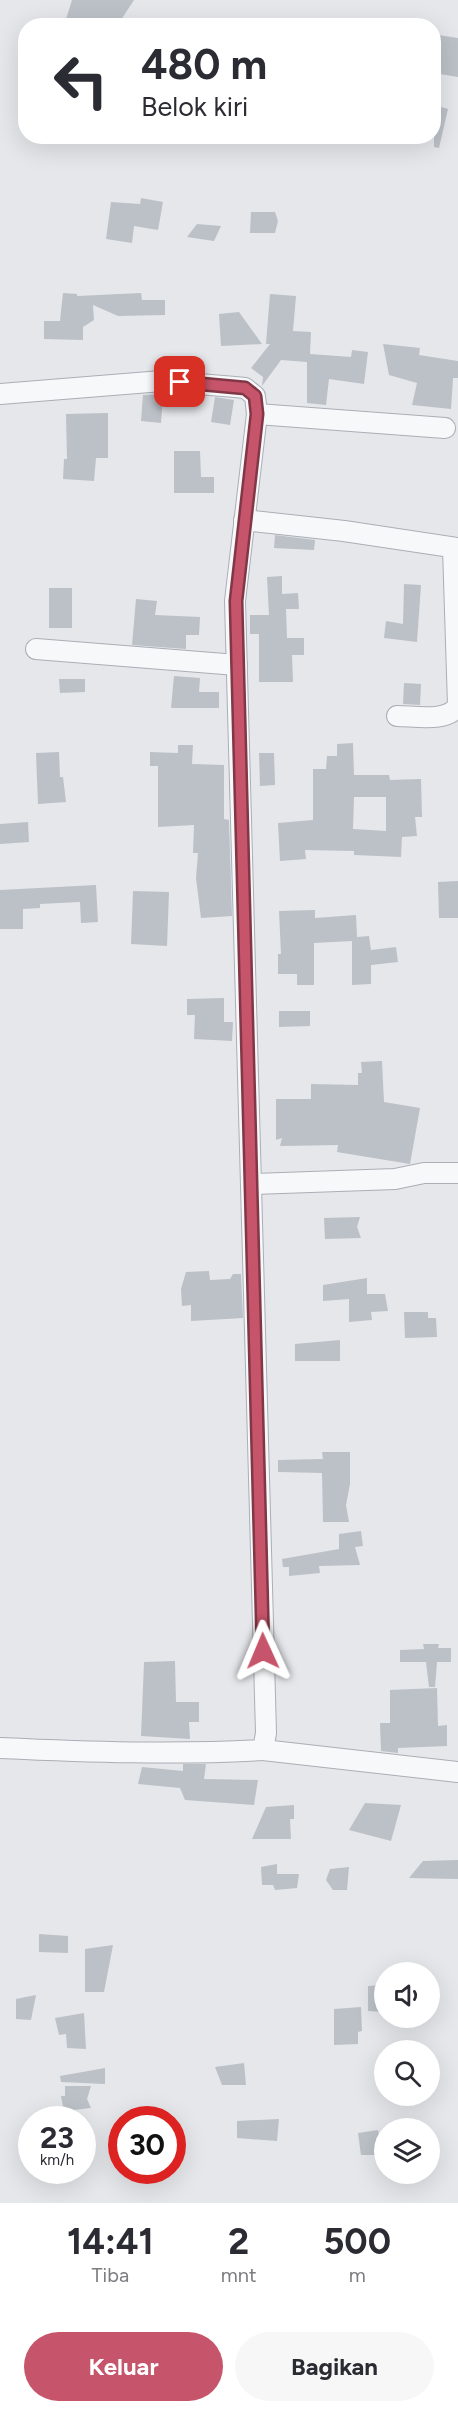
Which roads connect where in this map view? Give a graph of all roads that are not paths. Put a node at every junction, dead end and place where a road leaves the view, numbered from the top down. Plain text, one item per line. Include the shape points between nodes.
1 (0, 394) edge
2 (257, 414) junction
3 (445, 428) dead end
4 (244, 520) junction
5 (455, 548) edge
6 (36, 649) dead end
7 (237, 665) junction
8 (397, 716) dead end
9 (458, 1173) edge
10 (252, 1184) junction
11 (0, 1748) edge
12 (263, 1750) junction
13 (458, 1772) edge

1 - 2 street via 162,381 245,388 255,396
2 - 3 street
2 - 4 street
4 - 5 street
4 - 7 street via 236,601
5 - 8 street via 458,705 447,716
6 - 7 street
7 - 10 street
9 - 10 street
10 - 12 street via 266,1733
11 - 12 street via 180,1753
12 - 13 street

